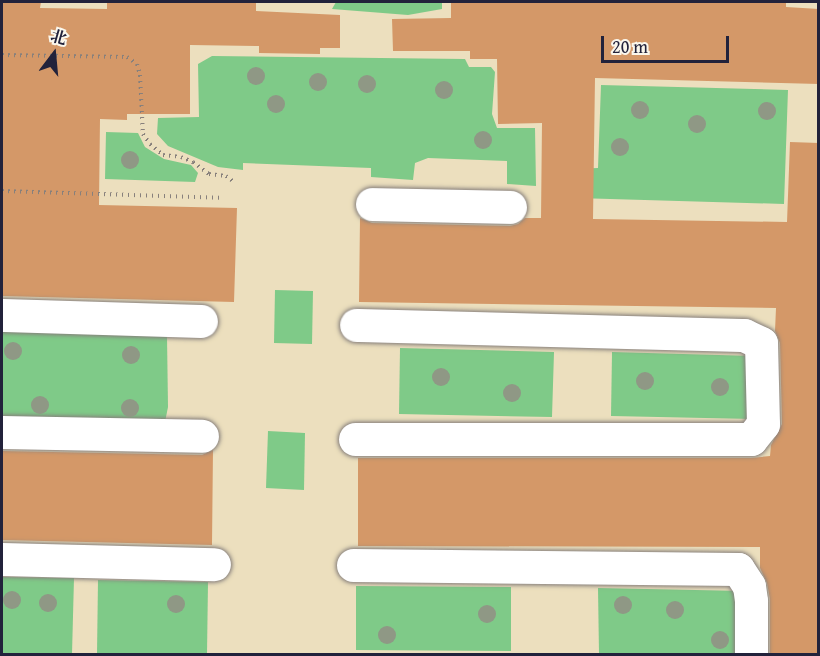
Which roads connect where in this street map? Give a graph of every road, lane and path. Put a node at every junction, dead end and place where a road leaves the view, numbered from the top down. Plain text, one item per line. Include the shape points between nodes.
1 (2, 55) edge
2 (233, 181) dead end
3 (2, 191) edge
4 (220, 198) dead end
5 (372, 204) dead end
6 (510, 207) dead end
7 (2, 315) edge
8 (201, 321) dead end
9 (356, 325) dead end
10 (2, 432) edge
11 (202, 436) dead end
12 (355, 439) dead end
13 (2, 559) edge
14 (214, 564) dead end
15 (353, 565) dead end
16 (751, 654) edge

1 - 2 path via 127,57 137,64 140,75 143,134 150,144 163,155 181,157 208,174
3 - 4 path
5 - 6 lane
7 - 8 lane
9 - 12 lane via 744,335 761,343 763,424 751,440
10 - 11 lane
13 - 14 lane
15 - 16 lane via 738,569 749,586

